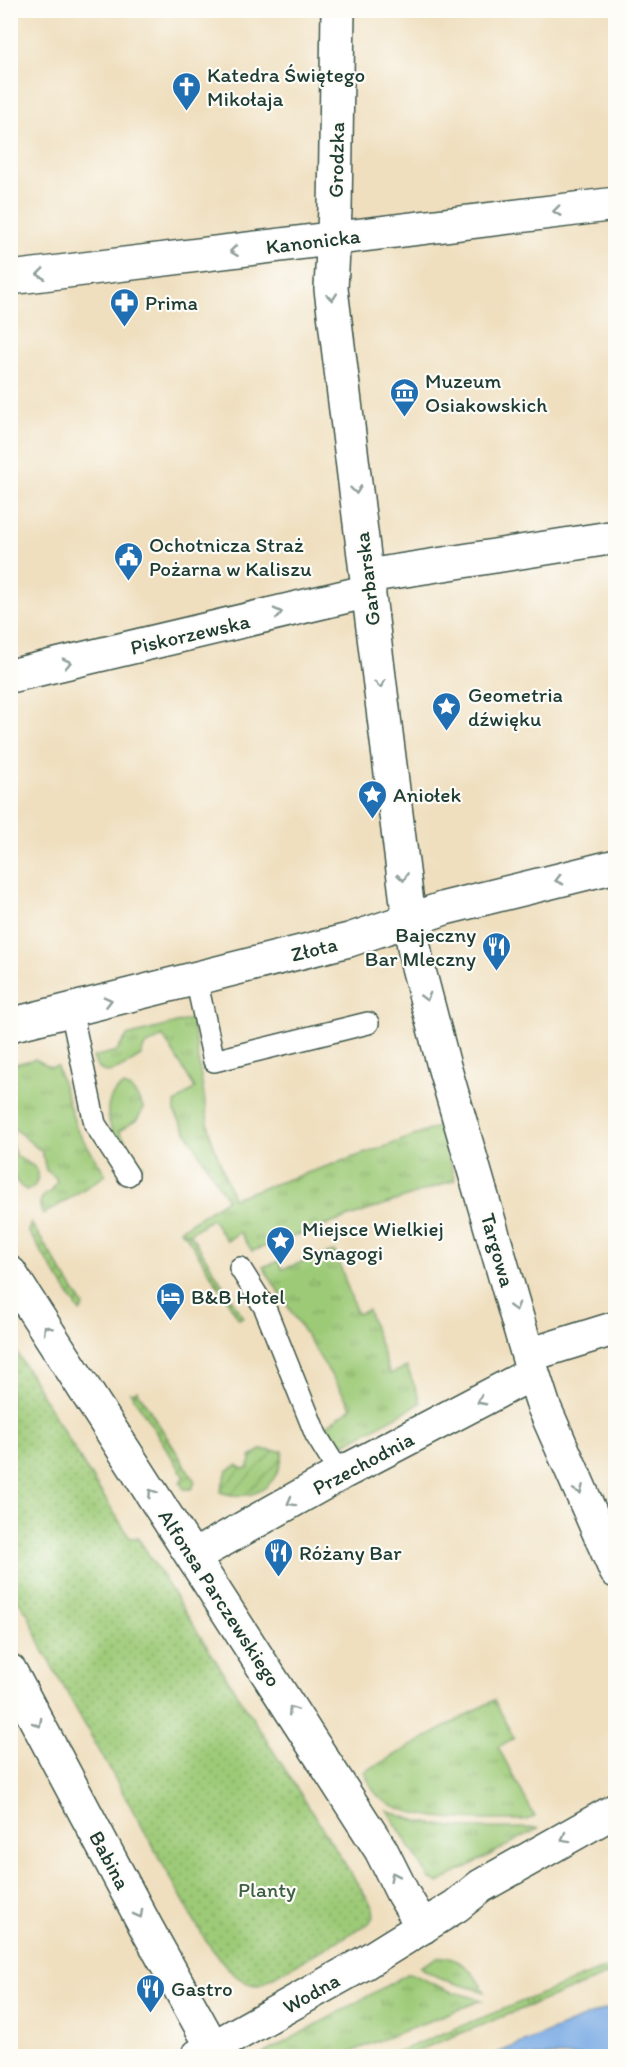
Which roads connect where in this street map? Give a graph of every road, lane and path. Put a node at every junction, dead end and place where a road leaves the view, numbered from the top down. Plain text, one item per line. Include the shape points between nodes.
1 (338, 10) edge
2 (615, 204) edge
3 (334, 238) junction
4 (10, 278) edge
5 (615, 537) edge
6 (368, 584) junction
7 (10, 676) edge
8 (615, 866) edge
9 (409, 919) junction
10 (196, 979) junction
11 (71, 1010) junction
12 (368, 1023) dead end
13 (10, 1025) edge
14 (128, 1175) dead end
15 (240, 1268) dead end
16 (10, 1273) edge
17 (615, 1328) edge
18 (531, 1364) junction
19 (340, 1474) junction
20 (194, 1556) junction
21 (615, 1571) edge
22 (10, 1671) edge
23 (615, 1810) edge
24 (423, 1927) junction
25 (206, 2052) edge

1 - 3 street, Grodzka
2 -> 3 street, Kanonicka
3 -> 4 street, Kanonicka
3 -> 6 street, Garbarska via 331,289
5 - 6 street, Piskorzewska
7 -> 6 street, Piskorzewska
6 -> 9 street, Garbarska
8 -> 9 street, Złota
9 - 10 street, Złota via 349,940
9 -> 18 street, Targowa via 444,1066
11 -> 10 street, Złota
10 - 12 lane via 214,1061
11 - 13 street, Złota
11 - 14 lane via 95,1124
15 - 19 lane via 265,1308 316,1435
20 -> 16 street, Alfonsa Parczewskiego
17 - 18 street, Przechodnia
18 -> 19 street, Przechodnia
18 -> 21 street, Targowa via 544,1407
19 -> 20 street, Przechodnia
24 -> 20 street, Alfonsa Parczewskiego via 381,1850
22 -> 25 street, Babina via 146,1928
23 -> 24 street, Wodna via 481,1886
24 - 25 street, Wodna

